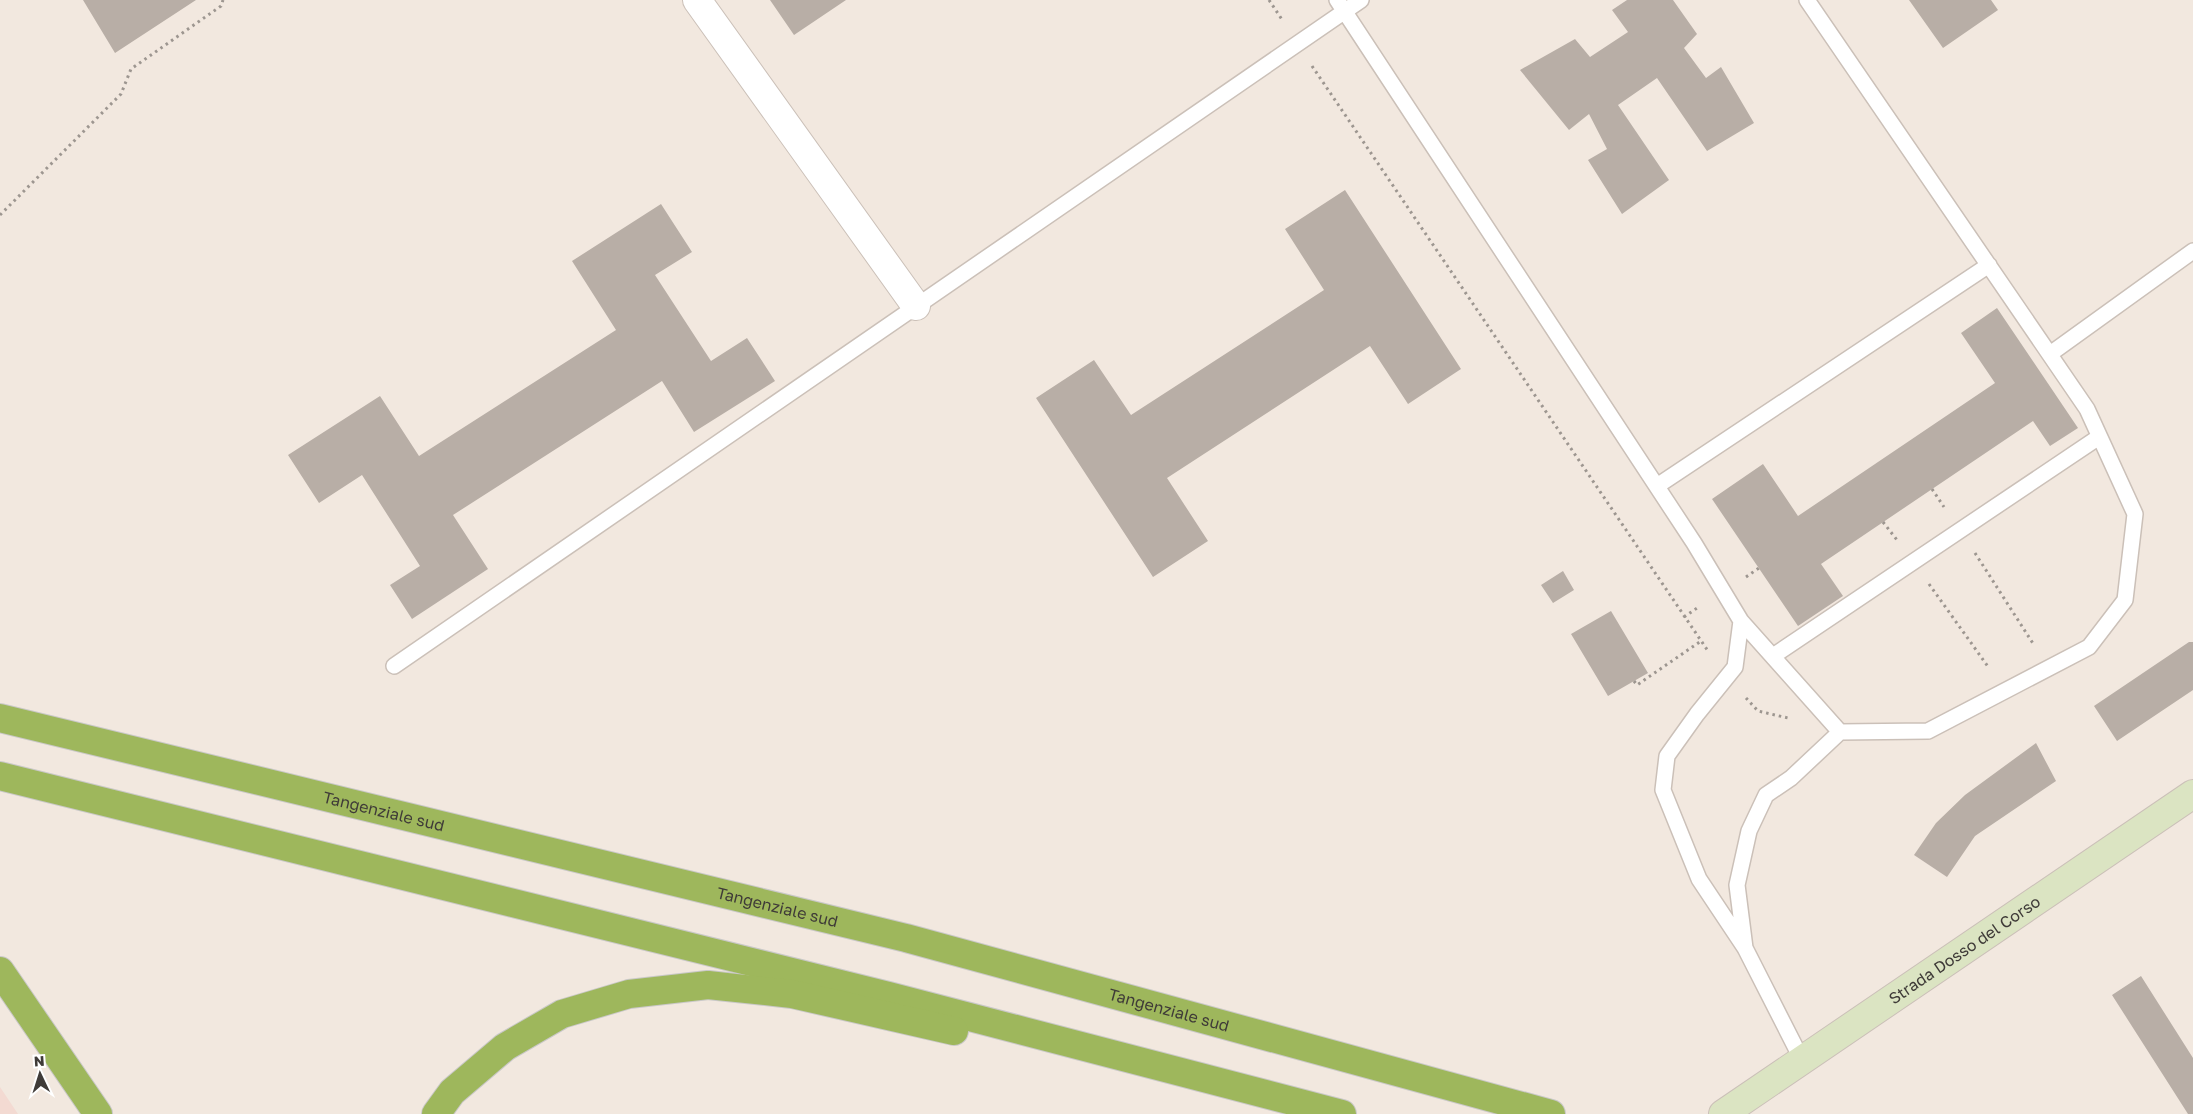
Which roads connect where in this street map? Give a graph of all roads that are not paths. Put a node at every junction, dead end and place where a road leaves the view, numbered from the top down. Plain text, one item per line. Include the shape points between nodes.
1 (697, 0) edge
2 (1361, 0) edge
3 (1807, 0) edge
4 (1341, 5) edge
5 (2193, 251) edge
6 (1989, 265) junction
7 (916, 306) junction
8 (2050, 354) junction
9 (2099, 436) junction
10 (1657, 486) junction
11 (1741, 621) junction
12 (1773, 656) junction
13 (394, 666) dead end
14 (0, 718) edge
15 (1840, 732) junction
16 (0, 776) edge
17 (2193, 794) edge
18 (1745, 948) junction
19 (0, 970) edge
20 (886, 1006) junction
21 (1802, 1060) junction
22 (1730, 1109) edge
23 (98, 1114) edge
24 (436, 1114) edge
25 (1326, 1114) edge
26 (1342, 1114) edge
27 (1551, 1114) edge

1 - 7 street
2 - 4 lane
3 - 6 lane
4 - 7 lane
4 - 10 lane
5 - 8 lane
6 - 8 lane
6 - 10 lane
7 - 13 lane
8 - 9 lane via 2087,409
9 - 12 lane
9 - 15 lane via 2135,514 2124,600 2089,647 1928,731
10 - 11 lane
11 - 12 lane
11 - 18 lane via 1735,667 1667,756 1663,790 1699,879
12 - 15 lane
14 - 27 highway, Tangenziale sud via 906,938
15 - 18 lane via 1791,778 1766,795 1749,831 1737,885
16 - 20 highway
17 - 21 main road, Strada Dosso del Corso
18 - 21 lane
19 - 23 highway
20 - 24 highway via 708,985 629,994 562,1014 505,1047 452,1092
20 - 25 highway
20 - 26 highway
21 - 22 main road, Strada Dosso del Corso

